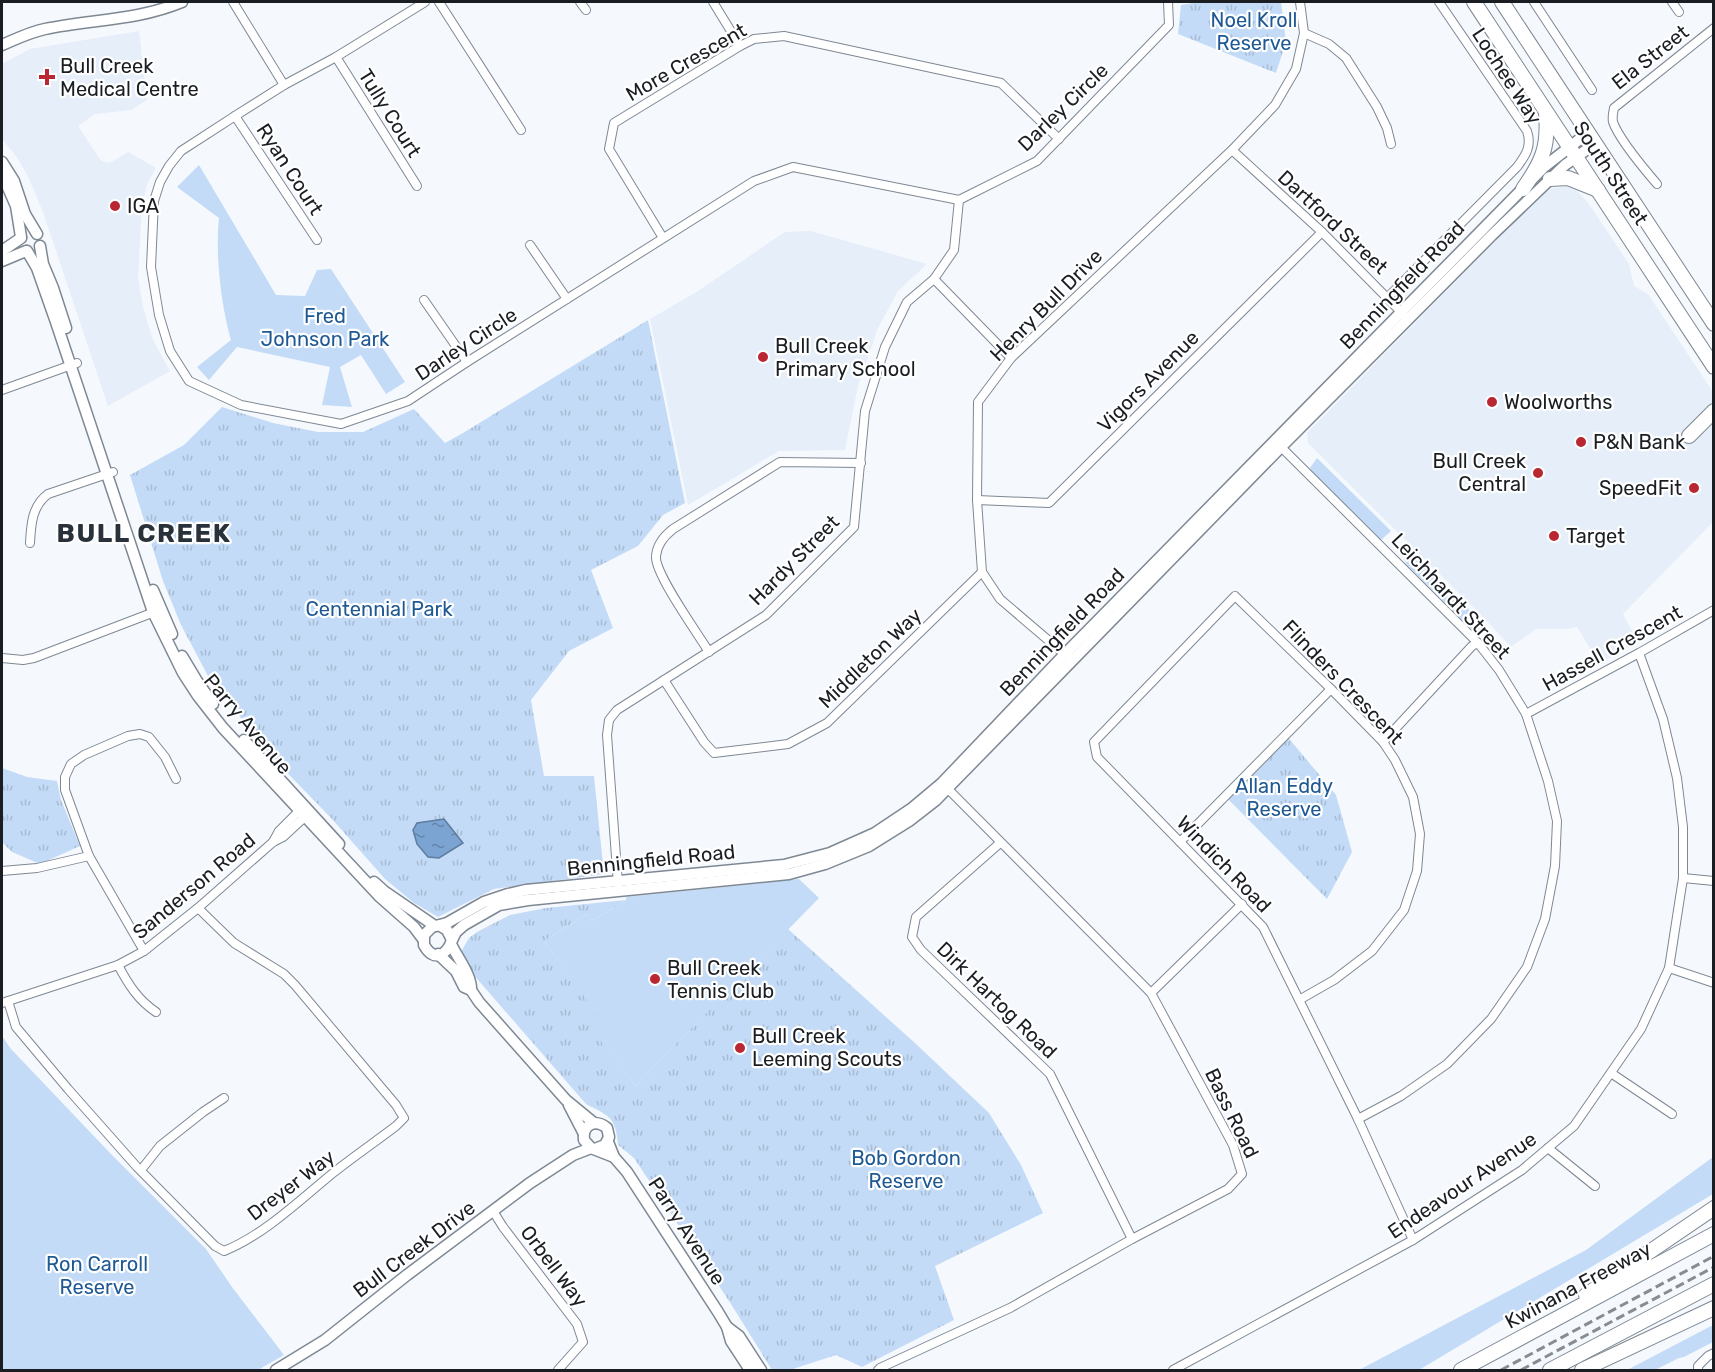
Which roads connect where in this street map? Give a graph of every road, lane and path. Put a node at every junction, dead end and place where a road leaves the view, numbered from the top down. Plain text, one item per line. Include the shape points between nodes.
1 (182, 2) edge
2 (233, 2) edge
3 (425, 2) edge
4 (439, 2) edge
5 (580, 2) edge
6 (713, 2) edge
7 (1168, 2) edge
8 (1300, 2) edge
9 (1439, 2) edge
10 (1474, 2) edge
11 (1502, 2) edge
12 (1534, 2) edge
13 (1672, 2) edge
14 (586, 10) dead end
15 (1679, 12) dead end
16 (1713, 28) edge
17 (1304, 33) junction
18 (2, 45) edge
19 (740, 46) junction
20 (336, 57) junction
21 (284, 85) junction
22 (1592, 90) dead end
23 (1546, 110) junction
24 (235, 116) junction
25 (521, 130) dead end
26 (1592, 138) junction
27 (1059, 139) junction
28 (1391, 144) dead end
29 (1232, 150) junction
30 (1573, 152) junction
31 (2, 162) edge
32 (2, 174) edge
33 (1550, 179) junction
34 (1658, 184) dead end
35 (417, 186) dead end
36 (1523, 189) junction
37 (1598, 190) junction
38 (959, 200) junction
39 (1322, 232) junction
40 (37, 234) junction
41 (21, 238) junction
42 (663, 238) junction
43 (317, 240) dead end
44 (530, 245) dead end
45 (40, 246) junction
46 (2, 251) edge
47 (26, 251) junction
48 (2, 261) edge
49 (934, 279) junction
50 (1388, 297) junction
51 (567, 299) junction
52 (424, 300) dead end
53 (1405, 315) junction
54 (1713, 324) edge
55 (1011, 358) junction
56 (467, 362) junction
57 (74, 364) junction
58 (1713, 367) edge
59 (2, 390) edge
60 (1713, 411) edge
61 (1689, 436) dead end
62 (1277, 443) junction
63 (861, 463) junction
64 (110, 473) junction
65 (977, 500) junction
66 (30, 543) dead end
67 (982, 572) junction
68 (1235, 596) joint
69 (1713, 610) edge
70 (157, 611) junction
71 (1478, 643) junction
72 (709, 652) junction
73 (1639, 653) junction
74 (1068, 657) junction
75 (2, 658) edge
76 (664, 680) junction
77 (1331, 689) junction
78 (1526, 714) junction
79 (1383, 742) junction
80 (176, 779) dead end
81 (945, 786) junction
82 (305, 811) junction
83 (1180, 842) junction
84 (1000, 843) junction
85 (89, 856) junction
86 (2, 871) edge
87 (1683, 878) junction
88 (1713, 881) edge
89 (618, 886) junction
90 (1242, 904) junction
91 (198, 908) junction
92 (437, 926) junction
93 (423, 939) junction
94 (452, 942) junction
95 (144, 951) junction
96 (438, 954) junction
97 (118, 964) junction
98 (1669, 968) junction
99 (1713, 983) edge
100 (471, 990) junction
101 (1151, 993) junction
102 (1299, 1000) junction
103 (5, 1002) edge
104 (156, 1012) dead end
105 (1611, 1073) junction
106 (224, 1098) dead end
107 (566, 1100) junction
108 (1672, 1114) dead end
109 (1358, 1119) junction
110 (594, 1123) junction
111 (588, 1142) junction
112 (608, 1142) junction
113 (1548, 1148) junction
114 (614, 1157) junction
115 (141, 1170) junction
116 (1595, 1186) dead end
117 (1713, 1208) edge
118 (493, 1211) junction
119 (1713, 1234) edge
120 (1132, 1239) junction
121 (1413, 1240) junction
122 (1713, 1284) edge
123 (1713, 1308) edge
124 (1528, 1334) junction
125 (1713, 1353) edge
126 (751, 1368) edge
127 (276, 1371) edge
128 (558, 1371) edge
129 (878, 1371) edge
130 (1173, 1371) edge
131 (1461, 1371) edge
132 (1550, 1371) edge
133 (1582, 1371) edge
134 (1698, 1371) edge

1 - 18 main road via 128,18 32,32
2 - 21 street
3 - 20 street, Darley Circle
4 - 25 street
5 - 14 street
6 - 19 street
7 - 27 street, Darley Circle via 1169,25
8 - 17 street, Henry Bull Drive
9 - 50 street, Lochee Way via 1527,131 1529,148 1516,167
10 - 23 highway, South Street
11 - 26 highway, South Street
12 - 22 street
13 - 15 street
16 - 34 street, Ela Street via 1615,106 1614,123
17 - 28 street via 1329,44 1346,58 1377,107
17 - 29 street, Henry Bull Drive via 1296,69 1275,105
19 - 27 street, More Crescent via 754,39 784,36 1001,83
19 - 42 street, More Crescent via 614,123 609,149
20 - 21 street, Darley Circle
20 - 35 street, Tully Court
21 - 24 street, Darley Circle
23 - 30 highway, South Street
23 - 36 highway via 1543,154
24 - 43 street, Ryan Court
24 - 56 street, Darley Circle via 181,151 160,182 154,201 152,267 159,315 170,351 189,381 241,405 341,424 408,402
26 - 30 main road, Benningfield Road
26 - 54 highway, South Street
27 - 38 street, Darley Circle via 1037,161
29 - 39 street, Dartford Street
29 - 55 street, Henry Bull Drive
30 - 33 main road, Benningfield Road
30 - 36 main road, Benningfield Road via 1555,157
30 - 37 highway, South Street
31 - 40 main road
32 - 41 main road via 16,206
33 - 37 highway via 1568,178
33 - 53 main road, Benningfield Road
36 - 53 main road, Benningfield Road
37 - 58 highway, South Street
38 - 42 street, Darley Circle via 793,167 754,181
38 - 49 street, Hardy Street via 954,250
39 - 50 street, Dartford Street
39 - 65 street, Vigors Avenue via 1048,503
40 - 41 main road via 29,231
40 - 45 main road
41 - 46 main road
41 - 47 main road
42 - 51 street, Darley Circle
44 - 51 street
45 - 47 main road
45 - 57 main road, Parry Avenue
47 - 48 main road
47 - 57 main road, Parry Avenue via 37,268
49 - 55 street
49 - 63 street, Hardy Street via 907,302 885,347 866,411
50 - 53 street, Dartford Street
51 - 56 street, Darley Circle
52 - 56 street
53 - 62 main road, Benningfield Road
55 - 65 street, Henry Bull Drive via 978,402
57 - 59 street
57 - 64 main road, Parry Avenue
60 - 61 highway
62 - 71 street, Leichhardt Street
62 - 74 main road, Benningfield Road
63 - 72 street, Hardy Street via 854,527 766,615
63 - 72 street via 780,462 661,540 655,557 660,573
64 - 66 street via 42,499 32,519
64 - 70 main road, Parry Avenue
65 - 67 street, Henry Bull Drive
67 - 74 street, Henry Bull Drive via 1000,599
67 - 76 street, Middleton Way via 827,723 788,744 714,753
68 - 77 street, Flinders Crescent
68 - 83 street, Windich Road via 1094,742 1097,757
69 - 73 street, Hassell Crescent
70 - 75 street via 34,658
70 - 82 main road, Parry Avenue via 206,695
71 - 78 street, Leichhardt Street
71 - 79 street
72 - 76 street, Hardy Street
73 - 78 street, Hassell Crescent
73 - 87 street, Endeavour Avenue via 1663,719 1677,778 1683,827
74 - 81 main road, Benningfield Road
76 - 89 street, Hardy Street via 609,720
77 - 79 street, Flinders Crescent
77 - 83 street
78 - 109 street, Leichhardt Street via 1557,820 1555,866 1545,919 1527,968 1491,1019 1447,1064 1401,1096
79 - 102 street, Flinders Crescent via 1413,797 1420,834 1417,871 1404,910 1372,951
80 - 85 street via 165,757 149,737 141,734 100,747 71,764 65,790
81 - 84 street, Bass Road
81 - 89 main road, Benningfield Road via 875,832 818,857 784,865
82 - 91 street, Sanderson Road via 283,837
82 - 92 main road, Parry Avenue via 384,891
82 - 93 main road, Parry Avenue via 380,897
83 - 90 street, Windich Road
84 - 101 street, Bass Road
84 - 120 street, Dirk Hartog Road via 916,917 912,937 1050,1074
85 - 86 street
85 - 95 street
87 - 88 street
87 - 98 street, Endeavour Avenue
89 - 92 main road, Benningfield Road via 508,894
89 - 94 main road, Benningfield Road via 499,905 464,925
90 - 101 street
90 - 102 street, Windich Road via 1263,927
91 - 95 street, Sanderson Road
91 - 115 street, Dreyer Way via 234,942 295,984 404,1118 288,1212 224,1251
92 - 93 main road via 427,930
92 - 94 main road, Parry Avenue via 447,930
93 - 96 main road, Parry Avenue via 426,949
94 - 96 main road via 445,952
94 - 100 main road, Parry Avenue
95 - 97 street, Sanderson Road
96 - 100 main road, Parry Avenue via 456,971 464,987
97 - 103 street, Sanderson Road
97 - 104 street via 144,1004
98 - 99 street
98 - 105 street, Endeavour Avenue via 1641,1029
100 - 107 main road, Parry Avenue
101 - 120 street, Bass Road via 1233,1145 1242,1174 1228,1189
102 - 109 street, Windich Road
103 - 115 street, Dreyer Way via 16,1027
105 - 108 street
105 - 113 street, Endeavour Avenue via 1574,1126
106 - 115 street via 160,1146
107 - 110 main road, Parry Avenue
107 - 111 main road, Parry Avenue
109 - 121 street, Windich Road
110 - 111 main road via 586,1128
110 - 112 main road, Parry Avenue via 607,1128
111 - 112 main road via 602,1148
111 - 114 main road, Parry Avenue
111 - 118 main road, Bull Creek Drive
112 - 114 main road, Parry Avenue
113 - 116 street
113 - 121 street, Endeavour Avenue via 1522,1170
114 - 126 main road, Parry Avenue
117 - 124 highway
118 - 127 main road, Bull Creek Drive via 325,1340
118 - 128 street, Orbell Way via 577,1324 583,1342
119 - 124 highway, Kwinana Freeway
120 - 129 street, Bass Road via 1010,1308
121 - 130 street, Endeavour Avenue
122 - 132 highway
123 - 133 highway
124 - 131 highway, Kwinana Freeway
125 - 134 street via 1698,1366

